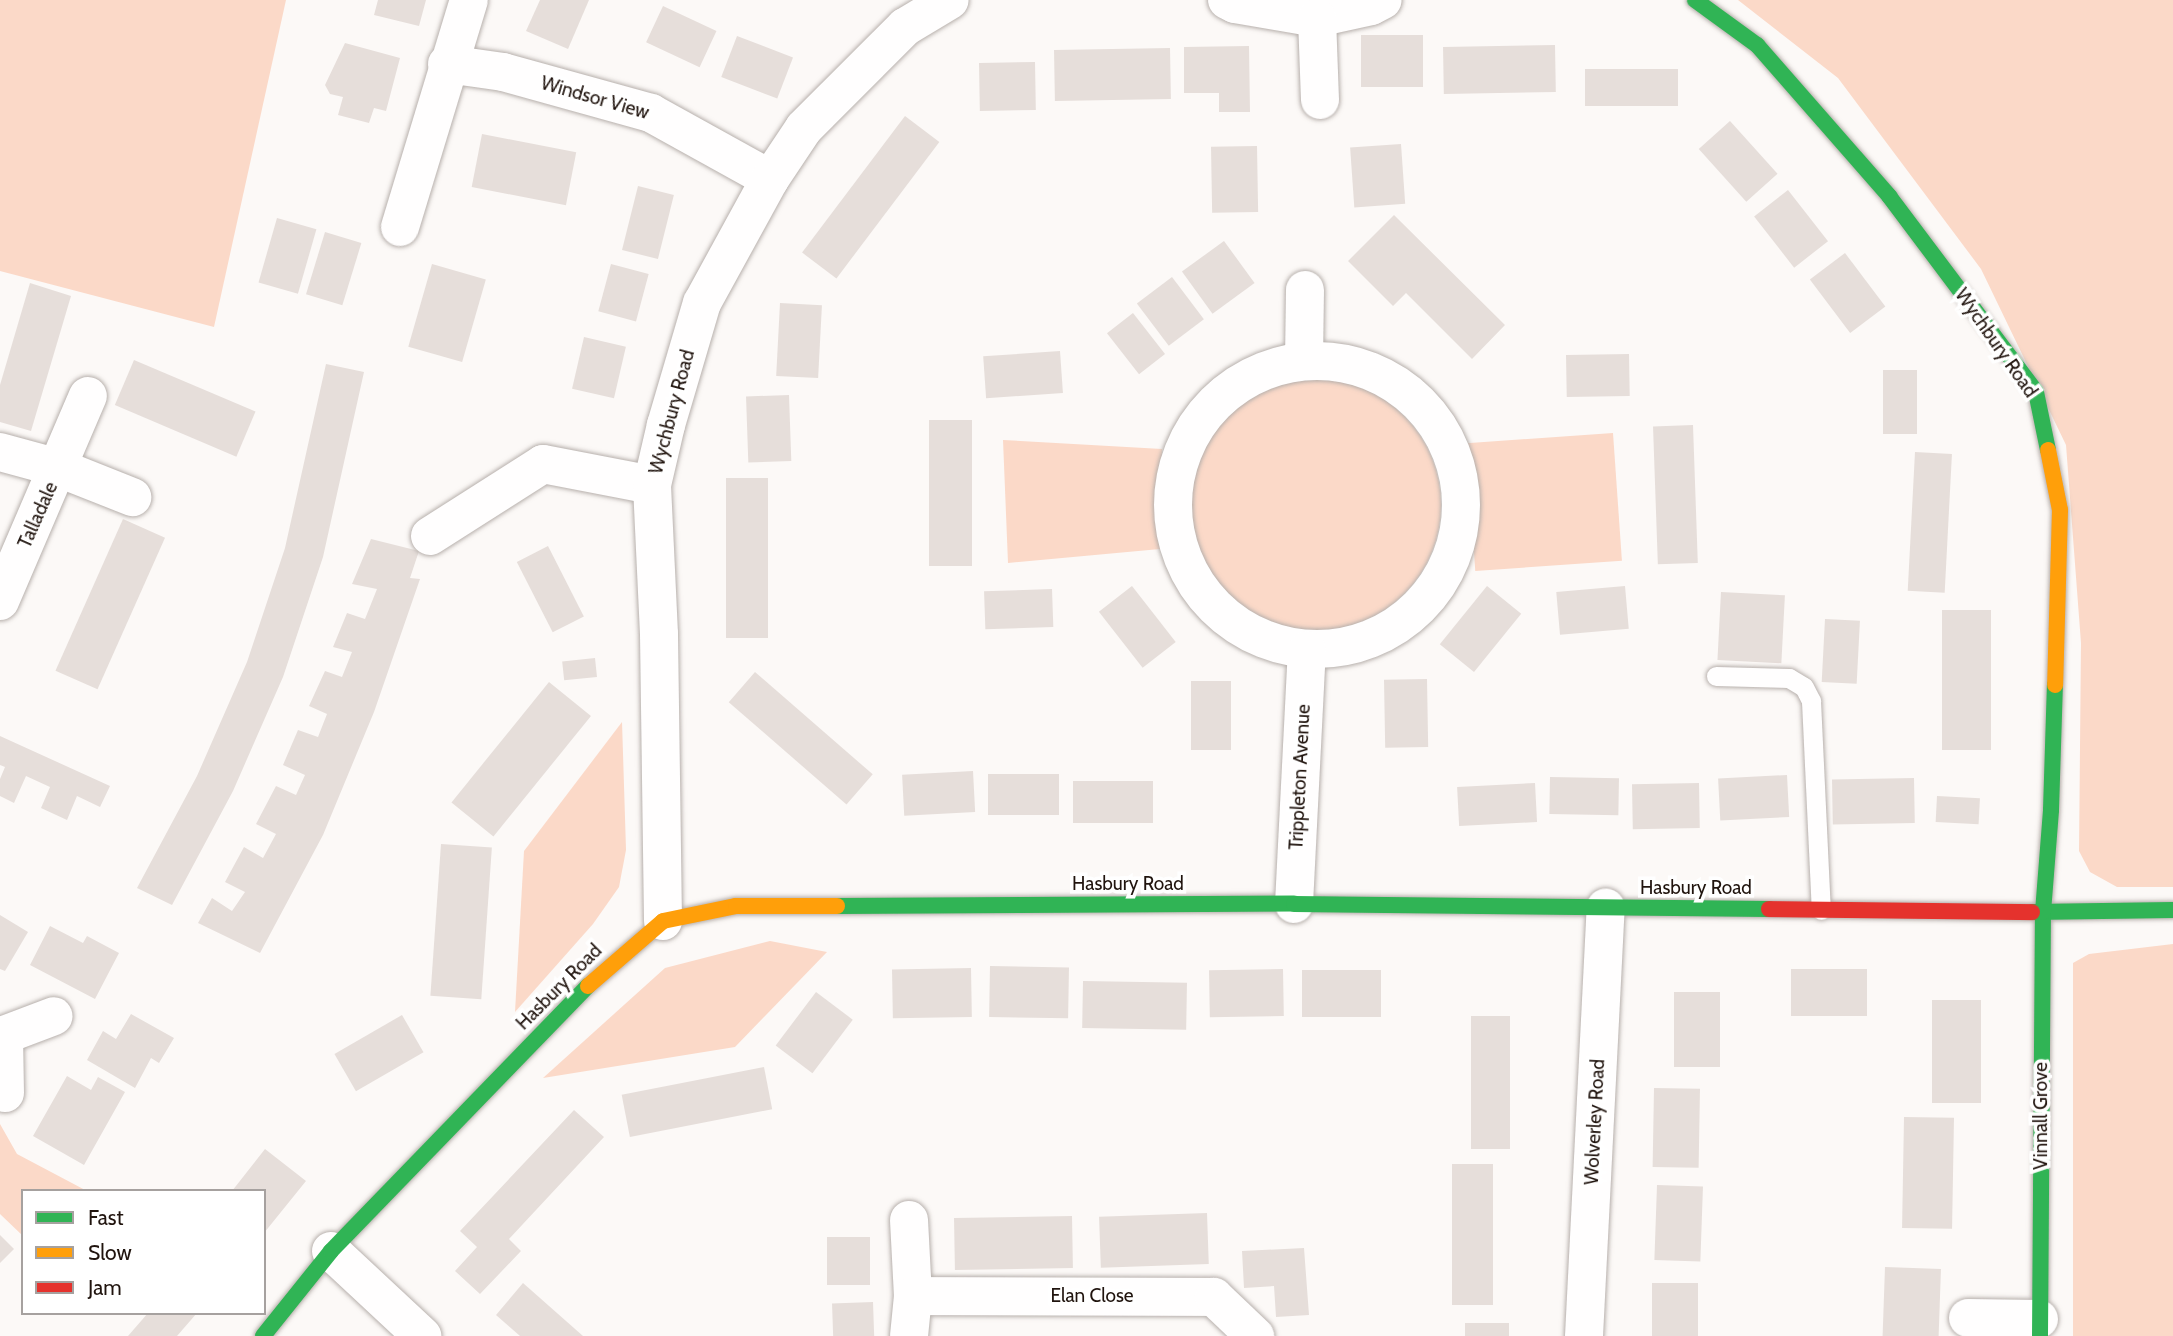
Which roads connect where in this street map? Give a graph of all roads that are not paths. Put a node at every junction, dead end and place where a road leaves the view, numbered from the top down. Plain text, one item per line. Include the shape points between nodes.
1 (469, 0) edge
2 (950, 0) edge
3 (1227, 0) edge
4 (1382, 0) edge
5 (1695, 0) edge
6 (1317, 18) junction
7 (447, 64) junction
8 (1320, 100) dead end
9 (770, 179) junction
10 (400, 227) dead end
11 (1305, 290) dead end
12 (1304, 361) junction
13 (88, 396) dead end
14 (0, 452) edge
15 (59, 468) junction
16 (652, 485) junction
17 (132, 497) dead end
18 (430, 536) dead end
19 (0, 601) edge
20 (1307, 650) junction
21 (1716, 676) dead end
22 (1294, 904) junction
23 (1606, 908) junction
24 (1821, 910) junction
25 (2173, 910) edge
26 (2043, 912) junction
27 (663, 921) junction
28 (54, 1016) dead end
29 (2, 1034) edge
30 (5, 1093) dead end
31 (909, 1220) dead end
32 (331, 1251) junction
33 (913, 1296) junction
34 (1968, 1318) dead end
35 (2040, 1328) edge
36 (263, 1336) edge
37 (422, 1336) edge
38 (909, 1336) edge
39 (1255, 1336) edge
40 (1584, 1336) edge

1 - 7 street
2 - 9 street, Wychbury Road via 905,27 804,128
3 - 6 street
4 - 6 street
5 - 26 street, Wychbury Road via 1757,45 1880,186 2036,392 2060,510 2051,810
6 - 8 street
7 - 9 street, Windsor View via 503,72 651,113
7 - 10 street
9 - 16 street, Wychbury Road via 702,303
11 - 12 street
12 - 20 street via 1257,373 1217,400 1188,438 1173,483 1174,531 1190,576 1220,614 1260,639
12 - 20 street via 1351,364 1395,383 1430,415 1448,446 1462,503 1455,551 1432,593 1398,626 1354,645
13 - 15 street, Talladale
14 - 15 street, Talladale
15 - 17 street, Talladale
15 - 19 street, Talladale
16 - 18 street via 543,464
16 - 27 street, Wychbury Road
20 - 22 street, Trippleton Avenue
21 - 24 lane via 1789,678 1804,687 1811,701
22 - 23 street, Hasbury Road
22 - 27 street, Hasbury Road via 736,906
23 - 24 street, Hasbury Road
23 - 40 street, Wolverley Road
24 - 26 street, Hasbury Road
25 - 26 street, Hasbury Road
26 - 35 street, Vinnall Grove
27 - 32 street, Hasbury Road via 609,965
28 - 29 street
29 - 30 street
31 - 33 street
32 - 36 street, Hasbury Road
32 - 37 street
33 - 38 street
33 - 39 street, Elan Close via 1214,1297
34 - 35 street, Vinnall Grove

